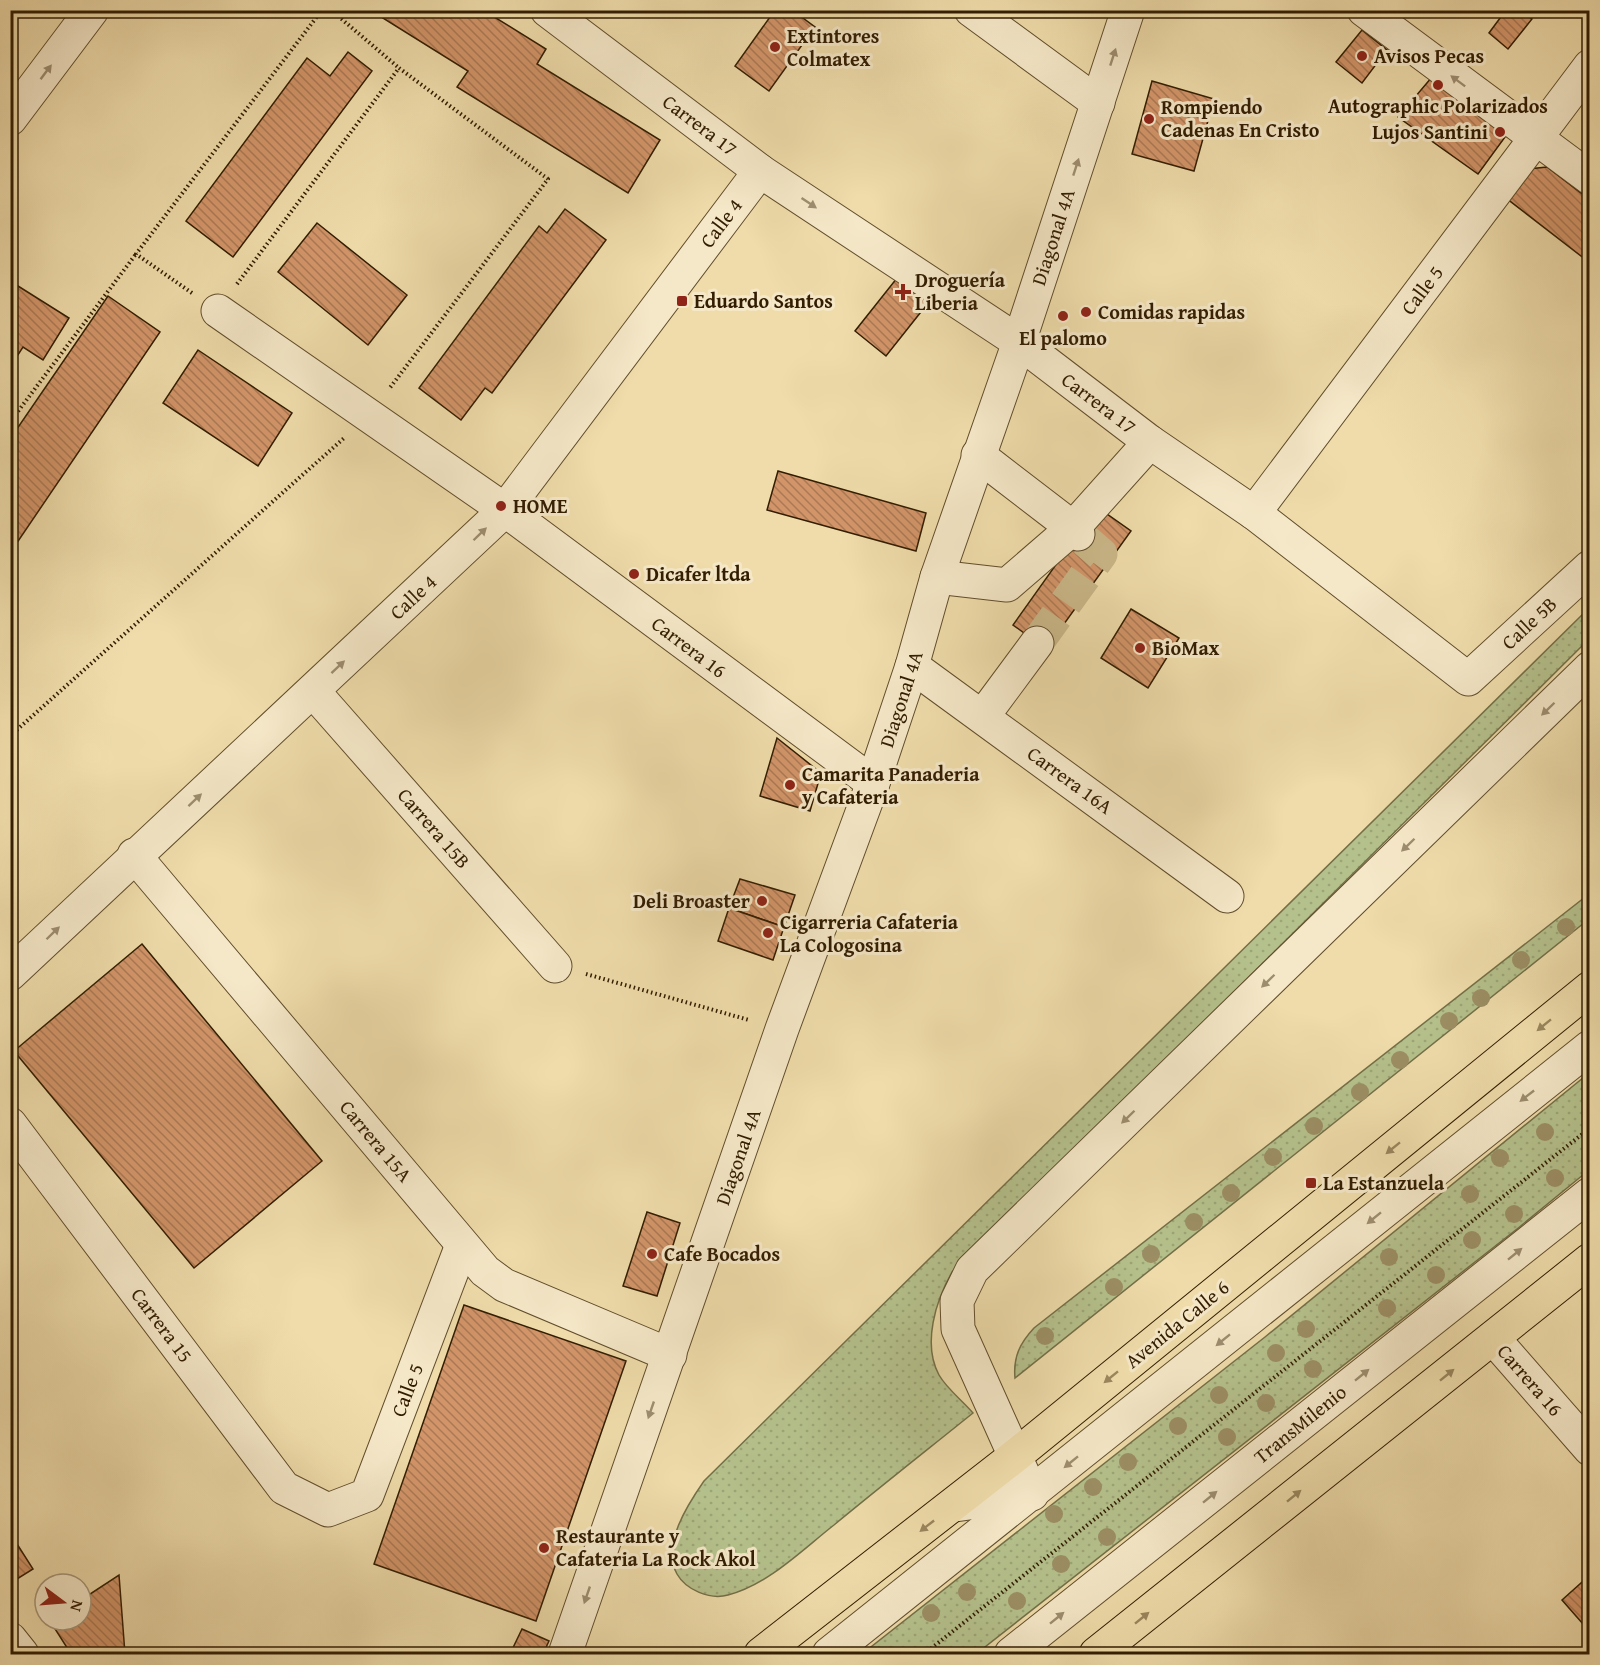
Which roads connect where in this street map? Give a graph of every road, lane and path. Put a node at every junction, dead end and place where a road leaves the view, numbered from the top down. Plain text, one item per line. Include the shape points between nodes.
1 (92, 10) edge
2 (322, 10) edge
3 (331, 10) edge
4 (547, 10) edge
5 (971, 10) edge
6 (1128, 10) edge
7 (1364, 10) edge
8 (1590, 66) edge
9 (399, 68) dead end
10 (1098, 103) junction
11 (10, 119) edge
12 (1537, 139) junction
13 (760, 171) junction
14 (1590, 178) edge
15 (136, 254) junction
16 (218, 311) joint
17 (1019, 342) junction
18 (10, 422) edge
19 (1150, 442) junction
20 (978, 455) junction
21 (505, 510) junction
22 (1254, 513) junction
23 (1075, 531) junction
24 (1590, 567) edge
25 (937, 577) junction
26 (1037, 643) tunnel mouth
27 (912, 666) junction
28 (1590, 668) edge
29 (1468, 679) joint
30 (313, 691) junction
31 (983, 716) junction
32 (873, 783) junction
33 (134, 855) junction
34 (1227, 896) dead end
35 (555, 966) joint
36 (10, 974) edge
37 (1590, 988) edge
38 (782, 1029) junction
39 (1590, 1047) edge
40 (10, 1124) edge
41 (1590, 1128) edge
42 (1590, 1194) edge
43 (462, 1245) junction
44 (1590, 1260) edge
45 (1494, 1338) junction
46 (670, 1355) junction
47 (1590, 1449) edge
48 (1015, 1456) junction
49 (1032, 1494) junction
50 (954, 1505) junction
51 (328, 1510) joint
52 (10, 1639) edge
53 (22, 1654) edge
54 (565, 1654) edge
55 (761, 1654) edge
56 (829, 1654) edge
57 (924, 1654) edge
58 (1011, 1654) edge
59 (1096, 1654) edge

11 -> 1 street
2 - 15 path
3 - 9 path
4 - 13 street, Carrera 17
5 - 10 street
10 -> 6 street, Diagonal 4A
12 -> 7 street
8 - 12 street, Calle 5
17 -> 10 street, Diagonal 4A
12 - 14 street
12 - 22 street, Calle 5
13 -> 17 street, Carrera 17
13 - 21 street, Calle 4
15 - 16 path
15 - 18 path
16 - 21 street, Carrera 16
17 - 19 street, Carrera 17
17 - 20 street, Diagonal 4A
19 - 22 street, Carrera 17
19 - 23 street
20 - 23 street
20 - 25 street, Diagonal 4A
30 -> 21 street, Calle 4
21 - 32 street, Carrera 16
22 - 29 street, Carrera 17
23 - 25 street via 1007,585
24 - 29 street, Calle 5B
25 - 27 street, Diagonal 4A
26 - 31 street
27 - 31 street, Carrera 16A
27 - 32 street, Diagonal 4A
28 -> 48 street via 972,1270 960,1290 957,1320
33 -> 30 street, Calle 4
30 - 35 street, Carrera 15B
31 - 34 street, Carrera 16A
32 - 38 street, Diagonal 4A
36 -> 33 street, Calle 4
33 - 43 street, Carrera 15A
35 - 38 path
37 -> 48 main road, Avenida Calle 6
38 - 46 street, Diagonal 4A
39 -> 49 street
40 - 51 street, Carrera 15 via 284,1488
41 - 57 path
58 -> 42 street, TransMilenio
43 - 46 street, Carrera 15A via 504,1286
43 - 51 street, Calle 5 via 367,1495
44 - 45 main road
45 - 47 street, Carrera 16
59 -> 45 main road
46 -> 54 street, Diagonal 4A
48 - 49 street
48 - 50 main road, Avenida Calle 6
49 - 50 street
49 - 56 street
50 -> 55 main road, Avenida Calle 6
52 - 53 street

